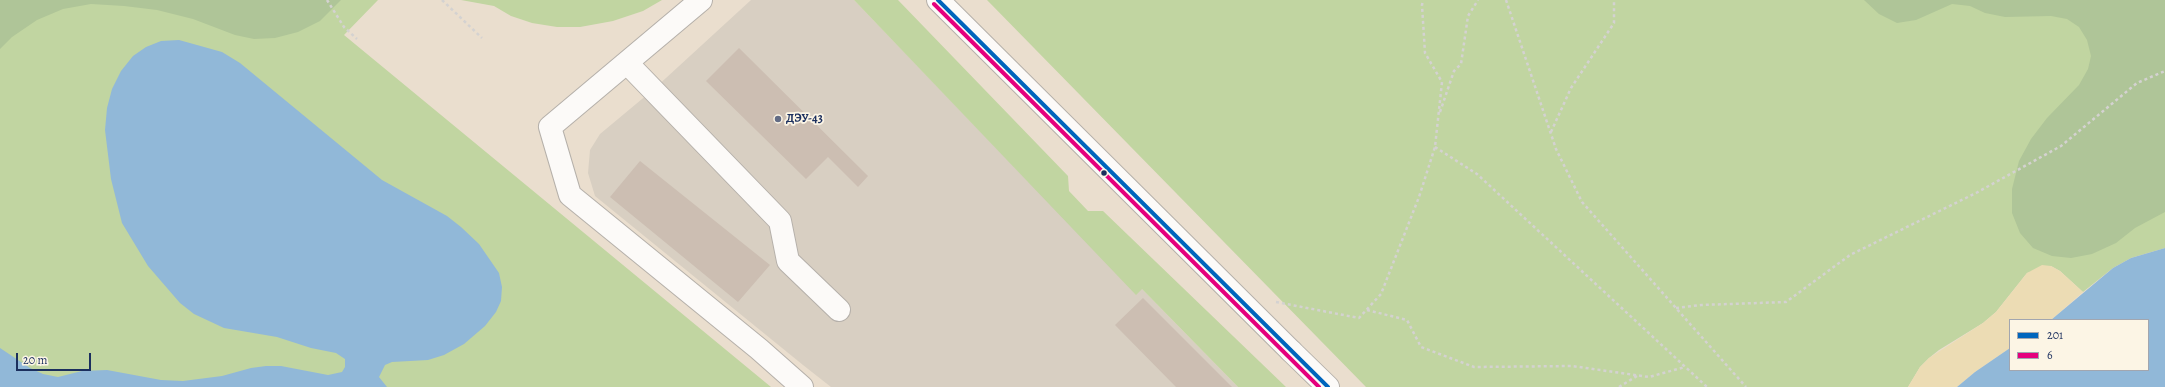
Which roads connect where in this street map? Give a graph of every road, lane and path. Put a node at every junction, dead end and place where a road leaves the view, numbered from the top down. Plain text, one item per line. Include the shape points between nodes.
1 (327, 0) edge
2 (442, 0) edge
3 (701, 0) edge
4 (938, 0) edge
5 (1423, 0) edge
6 (1478, 0) edge
7 (1506, 0) edge
8 (1614, 0) edge
9 (482, 38) dead end
10 (357, 39) dead end
11 (628, 63) junction
12 (2165, 71) edge
13 (1438, 118) junction
14 (1550, 133) junction
15 (1435, 147) junction
16 (1270, 301) dead end
17 (1676, 308) junction
18 (839, 310) dead end
19 (1366, 310) junction
20 (1685, 367) junction
21 (1638, 375) junction
22 (802, 387) edge
23 (1328, 387) edge
24 (1619, 387) edge
25 (1707, 387) edge
26 (1746, 387) edge

1 - 10 path via 344,27
2 - 9 path
3 - 11 street
4 - 23 street
5 - 13 path via 1425,54 1442,82
6 - 13 path via 1468,16 1461,64 1454,71
7 - 14 path
8 - 14 path via 1614,23 1571,88
11 - 18 street via 780,221 788,261
11 - 22 street via 550,127 570,195
12 - 17 path via 2137,83 2060,146 1976,193 1850,255 1786,302
13 - 15 path
14 - 17 path via 1582,202
15 - 19 path via 1419,197 1381,294
15 - 20 path via 1477,174
16 - 19 path via 1359,318
17 - 26 path
19 - 21 path via 1407,320 1421,347 1474,367 1572,366
20 - 21 path via 1649,377
20 - 25 path
21 - 24 path

